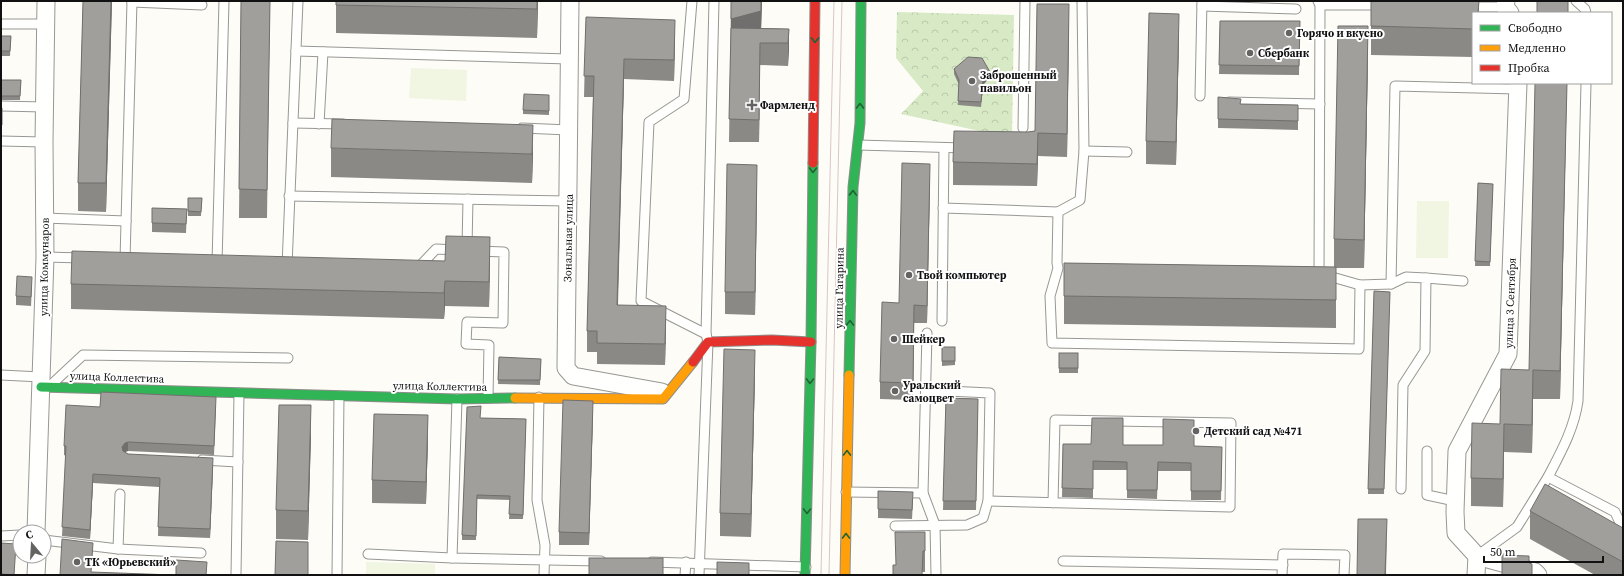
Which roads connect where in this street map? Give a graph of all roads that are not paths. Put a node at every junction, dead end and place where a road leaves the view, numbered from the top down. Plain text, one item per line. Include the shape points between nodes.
1 (46, 1) edge
2 (132, 1) edge
3 (224, 1) edge
4 (298, 1) edge
5 (570, 1) edge
6 (692, 1) edge
7 (714, 1) edge
8 (815, 1) edge
9 (861, 1) edge
10 (1025, 1) edge
11 (1082, 1) edge
12 (1576, 1) edge
13 (1319, 3) edge
14 (1202, 4) edge
15 (202, 5) dead end
16 (1389, 6) edge
17 (1459, 6) edge
18 (1507, 7) edge
19 (1296, 9) dead end
20 (1586, 12) edge
21 (1, 24) edge
22 (46, 24) junction
23 (296, 51) junction
24 (323, 52) junction
25 (569, 58) junction
26 (1586, 84) edge
27 (1518, 86) edge
28 (1200, 96) dead end
29 (1221, 101) edge
30 (1320, 104) junction
31 (1, 106) edge
32 (44, 106) junction
33 (293, 123) junction
34 (319, 124) junction
35 (350, 125) edge
36 (514, 128) edge
37 (1023, 128) dead end
38 (569, 130) junction
39 (1, 142) edge
40 (44, 142) junction
41 (858, 145) junction
42 (944, 148) junction
43 (974, 148) edge
44 (1084, 151) junction
45 (1128, 152) dead end
46 (289, 196) junction
47 (468, 199) junction
48 (568, 201) junction
49 (944, 208) junction
50 (1058, 212) junction
51 (44, 218) junction
52 (126, 221) junction
53 (467, 251) junction
54 (45, 257) junction
55 (96, 259) edge
56 (125, 260) edge
57 (217, 263) edge
58 (286, 266) edge
59 (408, 271) edge
60 (1426, 278) junction
61 (1463, 281) dead end
62 (1391, 284) junction
63 (1360, 285) junction
64 (942, 321) dead end
65 (927, 333) dead end
66 (707, 338) junction
67 (811, 342) junction
68 (288, 358) dead end
69 (1, 375) edge
70 (44, 383) junction
71 (927, 390) junction
72 (239, 392) junction
73 (668, 393) junction
74 (339, 396) junction
75 (539, 397) junction
76 (488, 398) junction
77 (457, 399) junction
78 (1428, 451) dead end
79 (191, 460) edge
80 (238, 462) junction
81 (1548, 477) junction
82 (1401, 489) dead end
83 (846, 492) junction
84 (120, 494) dead end
85 (923, 494) junction
86 (988, 501) junction
87 (1455, 501) junction
88 (1053, 503) junction
89 (36, 524) edge
90 (935, 525) junction
91 (895, 526) dead end
92 (1623, 529) edge
93 (12, 535) edge
94 (1, 536) edge
95 (52, 541) edge
96 (118, 549) junction
97 (201, 553) dead end
98 (368, 554) dead end
99 (1477, 556) junction
100 (452, 558) junction
101 (545, 560) junction
102 (607, 561) edge
103 (639, 561) edge
104 (1062, 561) dead end
105 (686, 562) junction
106 (699, 563) junction
107 (37, 564) edge
108 (1283, 565) junction
109 (806, 571) edge
110 (36, 575) edge
111 (236, 575) edge
112 (337, 575) edge
113 (544, 575) edge
114 (685, 575) edge
115 (699, 575) edge
116 (845, 575) edge
117 (936, 575) edge
118 (1282, 575) edge
119 (1344, 575) edge
120 (1476, 575) edge
121 (1538, 575) edge

1 - 22 street, улица Коммунаров
2 - 15 lane
2 - 52 lane
3 - 57 lane
4 - 23 lane
5 - 25 street, Зональная улица
6 - 66 lane via 684,99 649,122 641,301
7 - 66 lane
8 -> 67 main road
41 -> 9 main road, улица Гагарина
10 - 37 lane
11 - 44 lane
12 - 20 lane
13 - 16 lane
13 - 30 lane
14 - 19 lane
14 - 28 lane
17 - 18 lane
21 - 22 lane
22 - 32 street, улица Коммунаров
23 - 24 lane
23 - 33 lane
24 - 25 lane
24 - 34 lane
25 - 38 street, Зональная улица
26 - 81 lane via 1578,401 1576,416 1566,443
27 - 62 lane via 1395,86
27 - 87 street, улица 3 Сентября via 1508,354 1457,451
29 - 30 lane
30 - 63 lane via 1315,273
31 - 32 lane
32 - 40 street, улица Коммунаров
33 - 34 lane
33 - 46 lane
34 - 35 lane
36 - 38 lane
38 - 48 street, Зональная улица
39 - 40 lane
40 - 51 street, улица Коммунаров
41 - 42 lane
83 -> 41 main road, улица Гагарина via 853,187
42 - 43 lane
42 - 49 lane
44 - 45 lane
44 - 50 lane via 1080,200
46 - 47 lane
46 - 58 lane
47 - 48 lane
47 - 53 lane
48 - 73 street, Зональная улица via 566,368 573,376
49 - 50 lane
49 - 64 lane
50 - 63 lane via 1057,263 1062,268 1050,296 1052,343 1359,349
51 - 52 lane
51 - 54 street, улица Коммунаров
52 - 56 lane
53 - 59 lane via 436,249 416,271
53 - 76 lane via 504,252 502,323 467,322 466,344 489,345
54 - 55 lane
54 - 70 street, улица Коммунаров
60 - 61 lane
60 - 62 lane via 1406,277
60 - 82 lane via 1425,351 1403,385
62 - 63 lane
65 - 71 lane
66 - 67 main road
66 - 73 main road
66 - 106 lane
67 -> 109 main road
68 - 70 lane via 83,354
69 - 70 lane
70 - 72 main road, улица Коллектива
70 - 89 street, улица Коммунаров
71 - 85 lane
71 - 86 lane via 990,393
72 - 74 main road, улица Коллектива
72 - 80 lane
73 - 75 main road, улица Коллектива via 663,399
74 - 77 main road, улица Коллектива
74 - 112 lane
75 - 76 main road, улица Коллектива
75 - 101 lane via 536,500 545,545
76 - 77 main road, улица Коллектива
77 - 100 lane
78 - 87 lane via 1427,495
79 - 80 lane
80 - 111 lane
81 - 92 lane via 1615,512
81 - 99 lane via 1516,527
83 - 85 lane
116 -> 83 main road, улица Гагарина
84 - 96 lane
85 - 90 lane
86 - 88 lane
86 - 90 lane via 983,518 967,525
87 - 99 street, улица 3 Сентября via 1456,533
88 - 88 lane via 1230,507 1231,423 1055,420
90 - 91 lane
90 - 117 lane
93 - 94 lane
95 - 96 lane
96 - 97 lane
98 - 100 lane
99 - 120 street
99 - 121 street
100 - 101 lane
101 - 102 lane
101 - 113 lane
103 - 105 lane
104 - 108 lane
105 - 106 lane
105 - 114 lane
106 - 109 lane
106 - 115 lane
107 - 110 street
108 - 118 lane
108 - 119 lane via 1283,554 1345,555

